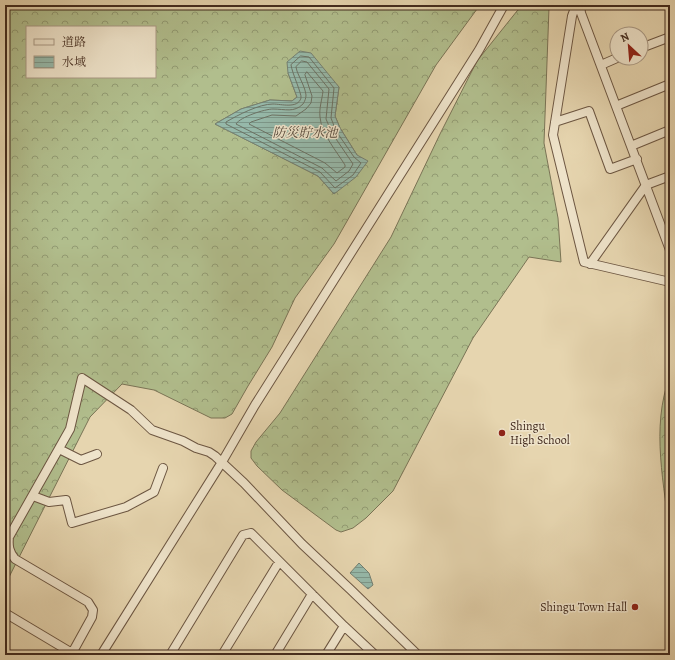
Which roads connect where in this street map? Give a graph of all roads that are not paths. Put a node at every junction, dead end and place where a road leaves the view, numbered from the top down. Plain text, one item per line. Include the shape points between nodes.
1 (504, 5) edge
2 (576, 5) edge
3 (580, 5) edge
4 (670, 37) edge
5 (649, 45) edge
6 (609, 61) edge
7 (601, 64) junction
8 (670, 84) edge
9 (616, 106) junction
10 (555, 122) junction
11 (670, 130) edge
12 (631, 146) junction
13 (637, 159) junction
14 (670, 176) edge
15 (646, 185) junction
16 (670, 250) edge
17 (590, 264) junction
18 (670, 282) edge
19 (59, 449) junction
20 (97, 454) dead end
21 (222, 462) junction
22 (163, 468) dead end
23 (33, 496) junction
24 (279, 562) junction
25 (312, 594) junction
26 (5, 613) edge
27 (344, 626) junction
28 (72, 654) edge
29 (103, 654) edge
30 (170, 655) edge
31 (222, 655) edge
32 (275, 655) edge
33 (326, 655) edge
34 (375, 655) edge
35 (418, 655) edge

1 - 21 street via 479,50 255,405
2 - 10 street
3 - 7 street
4 - 5 street
6 - 7 street
7 - 9 street
8 - 9 street
9 - 12 street
10 - 13 street via 589,111 610,169
10 - 17 street via 553,136 584,262
11 - 12 street
12 - 13 street
13 - 15 street
14 - 15 street
15 - 16 street
15 - 17 street
17 - 18 street
19 - 20 street via 81,460
19 - 21 street via 70,429 82,378 131,410 152,430 209,452
19 - 23 street
21 - 29 street
21 - 35 street via 302,544
22 - 23 street via 154,492 126,507 72,523 66,500 49,502
23 - 28 street via 9,537 8,545 15,559 88,602 93,610 92,617
24 - 25 street
24 - 30 street via 251,533 243,535
24 - 31 street
25 - 27 street
25 - 32 street
26 - 28 street
27 - 33 street
27 - 34 street

